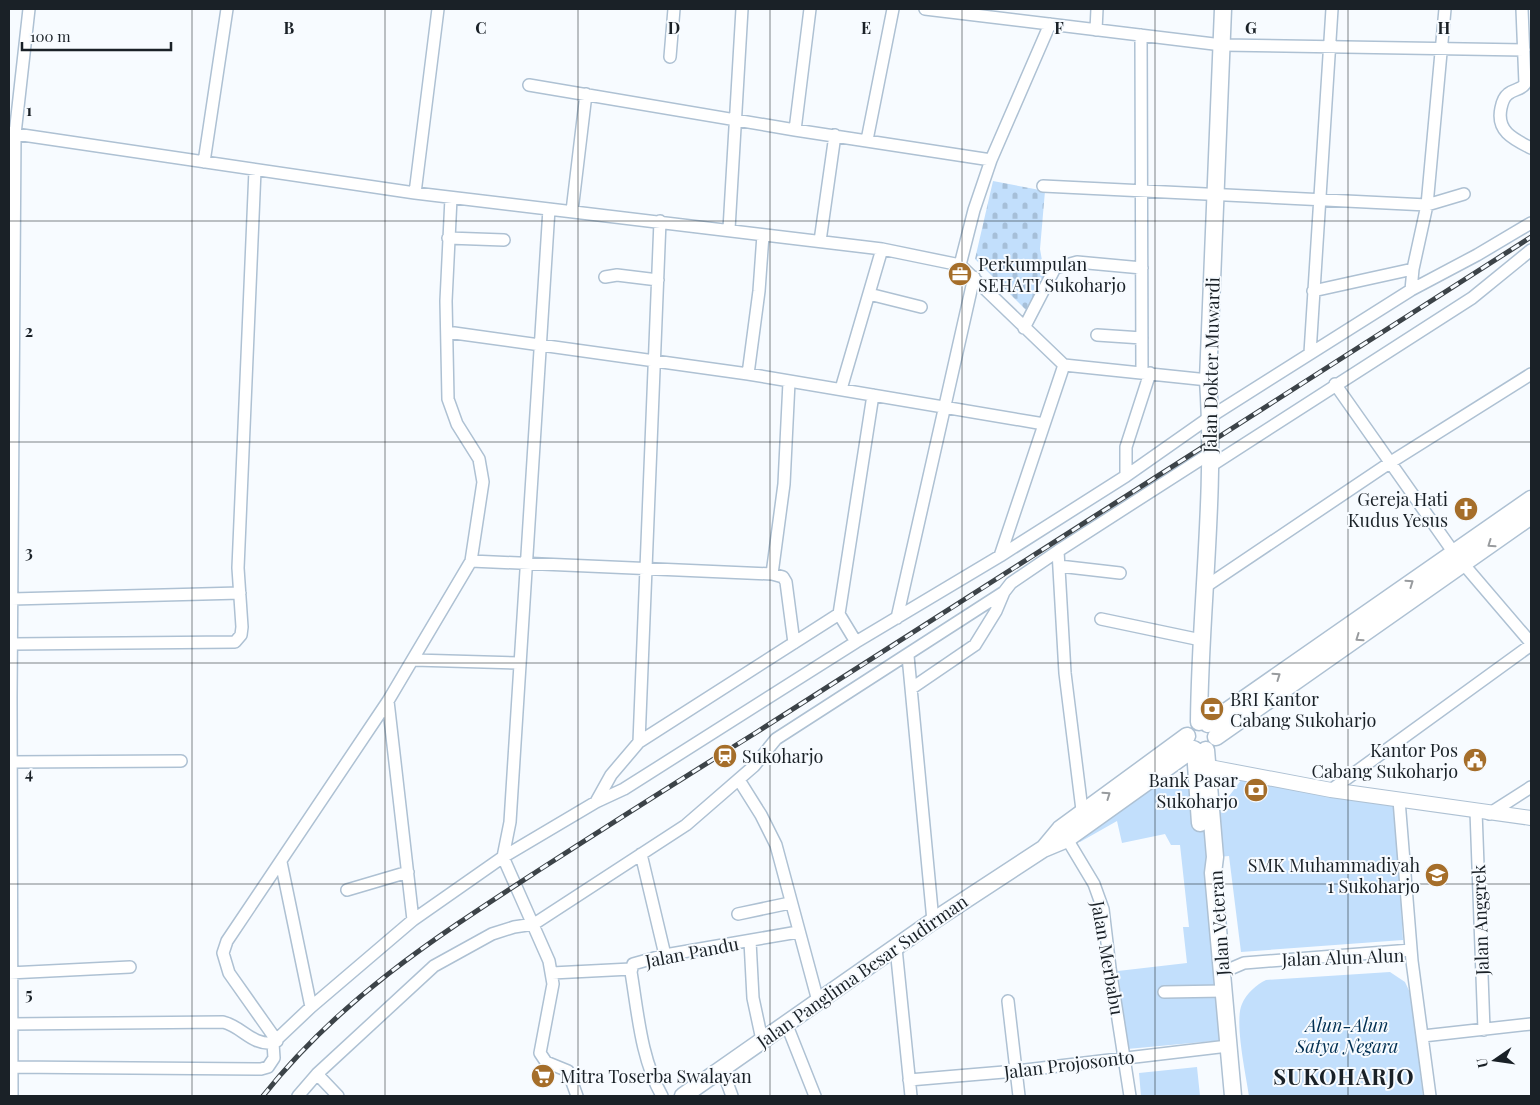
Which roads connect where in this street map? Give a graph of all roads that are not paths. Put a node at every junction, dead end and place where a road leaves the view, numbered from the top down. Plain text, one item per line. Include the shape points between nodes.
1 (29, 9) edge
2 (227, 9) edge
3 (438, 9) edge
4 (674, 9) edge
5 (742, 9) edge
6 (810, 9) edge
7 (893, 9) edge
8 (925, 9) edge
9 (1097, 9) edge
10 (1223, 9) edge
11 (1332, 9) edge
12 (1445, 9) edge
13 (1522, 9) edge
14 (965, 11) edge
15 (1050, 24) junction
16 (1096, 30) junction
17 (1141, 35) junction
18 (1222, 45) junction
19 (1330, 47) junction
20 (1442, 50) junction
21 (1524, 50) junction
22 (670, 57) dead end
23 (530, 85) dead end
24 (586, 94) junction
25 (736, 120) junction
26 (795, 130) junction
27 (12, 133) edge
28 (835, 135) junction
29 (867, 140) junction
30 (1531, 148) edge
31 (991, 160) junction
32 (204, 162) junction
33 (255, 170) junction
34 (1043, 186) dead end
35 (1142, 192) junction
36 (416, 193) junction
37 (1464, 194) dead end
38 (1217, 195) junction
39 (451, 198) junction
40 (1320, 200) junction
41 (1427, 205) junction
42 (549, 209) junction
43 (572, 211) junction
44 (660, 221) junction
45 (1531, 223) edge
46 (729, 229) junction
47 (763, 235) junction
48 (448, 238) junction
49 (504, 240) dead end
50 (11, 241) edge
51 (820, 241) junction
52 (882, 249) junction
53 (1531, 250) edge
54 (960, 265) junction
55 (1142, 268) junction
56 (1413, 269) junction
57 (605, 277) dead end
58 (974, 278) junction
59 (658, 280) junction
60 (1411, 290) junction
61 (1313, 291) junction
62 (869, 294) junction
63 (921, 307) dead end
64 (1024, 328) junction
65 (12, 330) edge
66 (447, 332) junction
67 (1096, 334) dead end
68 (1142, 338) junction
69 (542, 345) junction
70 (1310, 353) junction
71 (654, 362) junction
72 (1064, 365) junction
73 (1146, 372) junction
74 (748, 374) junction
75 (1531, 374) edge
76 (1208, 380) junction
77 (789, 382) junction
78 (1335, 384) junction
79 (841, 389) junction
80 (873, 395) junction
81 (12, 397) edge
82 (945, 407) junction
83 (1210, 417) junction
84 (1044, 424) junction
85 (1209, 461) junction
86 (1391, 462) junction
87 (11, 466) edge
88 (1126, 476) junction
89 (1531, 499) edge
90 (1531, 516) edge
91 (1511, 521) junction
92 (1058, 551) junction
93 (1000, 556) junction
94 (1458, 558) junction
95 (11, 560) edge
96 (471, 560) junction
97 (525, 563) junction
98 (1059, 566) junction
99 (646, 568) junction
100 (1120, 573) dead end
101 (772, 574) junction
102 (1205, 587) junction
103 (1004, 592) junction
104 (240, 593) junction
105 (11, 604) edge
106 (840, 614) junction
107 (897, 618) junction
108 (1101, 619) dead end
109 (1201, 640) junction
110 (856, 642) junction
111 (794, 643) junction
112 (1531, 644) edge
113 (11, 650) edge
114 (908, 656) junction
115 (414, 660) junction
116 (519, 663) junction
117 (912, 688) junction
118 (10, 698) edge
119 (388, 701) junction
120 (639, 742) junction
121 (1201, 744) junction
122 (12, 762) junction
123 (181, 762) dead end
124 (611, 775) junction
125 (739, 780) junction
126 (1531, 787) edge
127 (624, 788) junction
128 (1331, 790) junction
129 (1399, 800) junction
130 (596, 802) junction
131 (1483, 812) junction
132 (1531, 818) edge
133 (1083, 821) junction
134 (1064, 834) junction
135 (641, 854) junction
136 (503, 857) junction
137 (281, 862) junction
138 (408, 872) junction
139 (347, 890) dead end
140 (10, 903) edge
141 (790, 903) junction
142 (738, 914) dead end
143 (413, 920) junction
144 (933, 921) junction
145 (534, 924) junction
146 (798, 932) junction
147 (750, 941) junction
148 (896, 948) junction
149 (1412, 950) junction
150 (665, 956) junction
151 (1222, 965) junction
152 (130, 967) dead end
153 (631, 969) junction
154 (10, 973) edge
155 (552, 973) junction
156 (1224, 991) junction
157 (1164, 992) dead end
158 (818, 1001) junction
159 (1008, 1001) dead end
160 (311, 1007) junction
161 (786, 1023) junction
162 (10, 1024) junction
163 (1531, 1024) edge
164 (1484, 1030) junction
165 (1423, 1036) junction
166 (762, 1040) junction
167 (275, 1042) junction
168 (1228, 1046) junction
169 (1126, 1058) junction
170 (10, 1067) edge
171 (722, 1069) junction
172 (1016, 1071) junction
173 (317, 1074) junction
174 (909, 1080) junction
175 (12, 1096) edge
176 (298, 1096) edge
177 (338, 1096) edge
178 (577, 1096) edge
179 (662, 1096) edge
180 (683, 1096) edge
181 (732, 1096) edge
182 (815, 1096) edge
183 (911, 1096) edge
184 (1019, 1096) edge
185 (1130, 1096) edge
186 (1233, 1096) edge
187 (1430, 1096) edge

1 - 27 street
2 - 32 street
3 - 36 street
4 - 22 street
5 - 25 street
6 - 26 street
7 - 29 street
8 - 14 street
9 - 16 street
10 - 18 main road, Jalan Dokter Muwardi
11 - 19 street
12 - 20 street
13 - 21 street
14 - 15 street
15 - 16 street
15 - 31 street
16 - 17 street
17 - 18 street
17 - 35 street
18 - 19 street
18 - 38 main road, Jalan Dokter Muwardi
19 - 20 street
19 - 40 street
20 - 21 street
20 - 41 street
21 - 30 street via 1526,84 1504,98 1500,119 1505,132 1518,143
23 - 24 street
24 - 25 street
24 - 43 street
25 - 26 street
25 - 46 street
26 - 28 street
27 - 32 street
27 - 50 street
28 - 29 street
28 - 51 street
29 - 31 street
31 - 54 street
32 - 33 street
33 - 36 street
33 - 104 street via 238,547
34 - 35 street
35 - 38 street
35 - 55 street
36 - 39 street
37 - 41 street
38 - 40 street
38 - 76 main road, Jalan Dokter Muwardi
39 - 42 street
39 - 48 street
40 - 41 street
40 - 61 street
41 - 56 street
42 - 43 street
42 - 69 street
43 - 44 street
44 - 46 street
44 - 59 street
45 - 60 street
46 - 47 street
47 - 51 street
47 - 74 street
48 - 49 street
48 - 66 street
50 - 65 street
51 - 52 street
52 - 54 street
52 - 62 street
53 - 78 street via 1472,298
54 - 58 street
55 - 64 street via 1077,262 1055,268
55 - 68 street
56 - 60 street
56 - 61 street
57 - 59 street via 617,275
58 - 64 street
58 - 82 street
59 - 71 street
60 - 70 street
61 - 70 street
62 - 63 street
62 - 79 street
64 - 72 street
65 - 81 street
66 - 69 street
66 - 96 street via 451,412 474,448 482,470
67 - 68 street
68 - 73 street
69 - 71 street
69 - 97 street
70 - 83 street
71 - 74 street
71 - 99 street
72 - 73 street
72 - 84 street
73 - 76 street
73 - 88 street via 1126,447
74 - 77 street
75 - 86 street
76 - 83 main road, Jalan Dokter Muwardi
77 - 79 street
77 - 101 street via 784,484
78 - 85 street
78 - 86 street
79 - 80 street
80 - 82 street
80 - 106 street
81 - 87 street
82 - 84 street
82 - 107 street
83 - 85 main road, Jalan Dokter Muwardi
83 - 88 street
84 - 93 street
85 - 92 street
85 - 102 main road, Jalan Dokter Muwardi
86 - 94 street
86 - 102 street
87 - 95 street
88 - 93 street
89 - 91 main road
90 - 91 main road
91 - 94 main road, Jalan Panglima Besar Sudirman
92 - 98 street
92 - 103 street via 1011,583
93 - 107 street
94 - 112 street
94 - 121 main road, Jalan Panglima Besar Sudirman
95 - 105 street
96 - 97 street
96 - 115 street
97 - 99 street
97 - 116 street
98 - 100 street
98 - 133 street via 1065,673
99 - 101 street
99 - 120 street
101 - 111 street via 783,577 786,582
102 - 109 main road, Jalan Dokter Muwardi
103 - 114 street
103 - 117 street via 975,645
104 - 105 street
104 - 113 street via 242,631 235,642
105 - 113 street
106 - 110 street
106 - 111 street
107 - 110 street
108 - 109 street
109 - 121 main road, Jalan Dokter Muwardi
110 - 127 street
111 - 120 street
112 - 128 street
113 - 118 street
114 - 117 street
114 - 125 street via 776,739
115 - 116 street
115 - 119 street
116 - 136 street via 510,822
117 - 144 street
118 - 122 street
119 - 137 street
119 - 138 street
120 - 124 street
121 - 128 street via 1255,777
121 - 133 main road, Jalan Panglima Besar Sudirman
121 - 151 main road, Jalan Veteran via 1215,857 1212,873
122 - 123 street
122 - 140 street
124 - 127 street via 612,786
124 - 130 street
125 - 135 street via 686,825
125 - 141 street via 769,829
126 - 131 street
127 - 130 street
128 - 129 street
129 - 131 street
129 - 149 street
130 - 136 street
131 - 132 street
131 - 164 street, Jalan Anggrek
133 - 134 main road, Jalan Panglima Besar Sudirman
134 - 144 main road, Jalan Panglima Besar Sudirman
134 - 169 street, Jalan Merbabu via 1094,884 1103,909
135 - 145 street
135 - 150 street
136 - 143 street
136 - 145 street
137 - 160 street
137 - 167 street via 227,940 223,953 234,984
138 - 139 street
138 - 143 street
140 - 154 street
141 - 142 street
141 - 146 street
143 - 160 street
144 - 148 main road, Jalan Panglima Besar Sudirman
145 - 155 street
145 - 173 street via 492,934 434,966
146 - 147 street, Jalan Pandu
146 - 158 street
147 - 150 street, Jalan Pandu
147 - 166 street via 753,998
148 - 158 main road, Jalan Panglima Besar Sudirman
148 - 174 street
149 - 151 street, Jalan Alun Alun
149 - 165 street, Jalan Alun Alun
150 - 153 street, Jalan Pandu via 633,964
151 - 156 main road, Jalan Veteran
152 - 154 street
153 - 155 street
153 - 179 street, Jalan Pandu via 645,1053
154 - 162 street
155 - 178 street via 553,984 540,1053 546,1062 568,1071
156 - 157 street
156 - 168 main road, Jalan Veteran
158 - 161 main road, Jalan Panglima Besar Sudirman
159 - 172 street
160 - 167 street
161 - 166 main road, Jalan Panglima Besar Sudirman
161 - 182 street
162 - 167 street via 223,1022 236,1027 252,1040
162 - 170 street
163 - 164 street
164 - 165 street
165 - 187 street, Jalan Alun Alun
166 - 171 main road, Jalan Panglima Besar Sudirman
167 - 170 street via 274,1058 268,1067 261,1069
168 - 169 street, Jalan Projosonto
168 - 186 main road, Jalan Veteran
169 - 172 street, Jalan Projosonto
169 - 185 street, Jalan Merbabu
170 - 175 street
171 - 180 main road, Jalan Panglima Besar Sudirman
171 - 181 street
172 - 174 street, Jalan Projosonto
172 - 184 street
173 - 176 street
173 - 177 street
174 - 183 street

